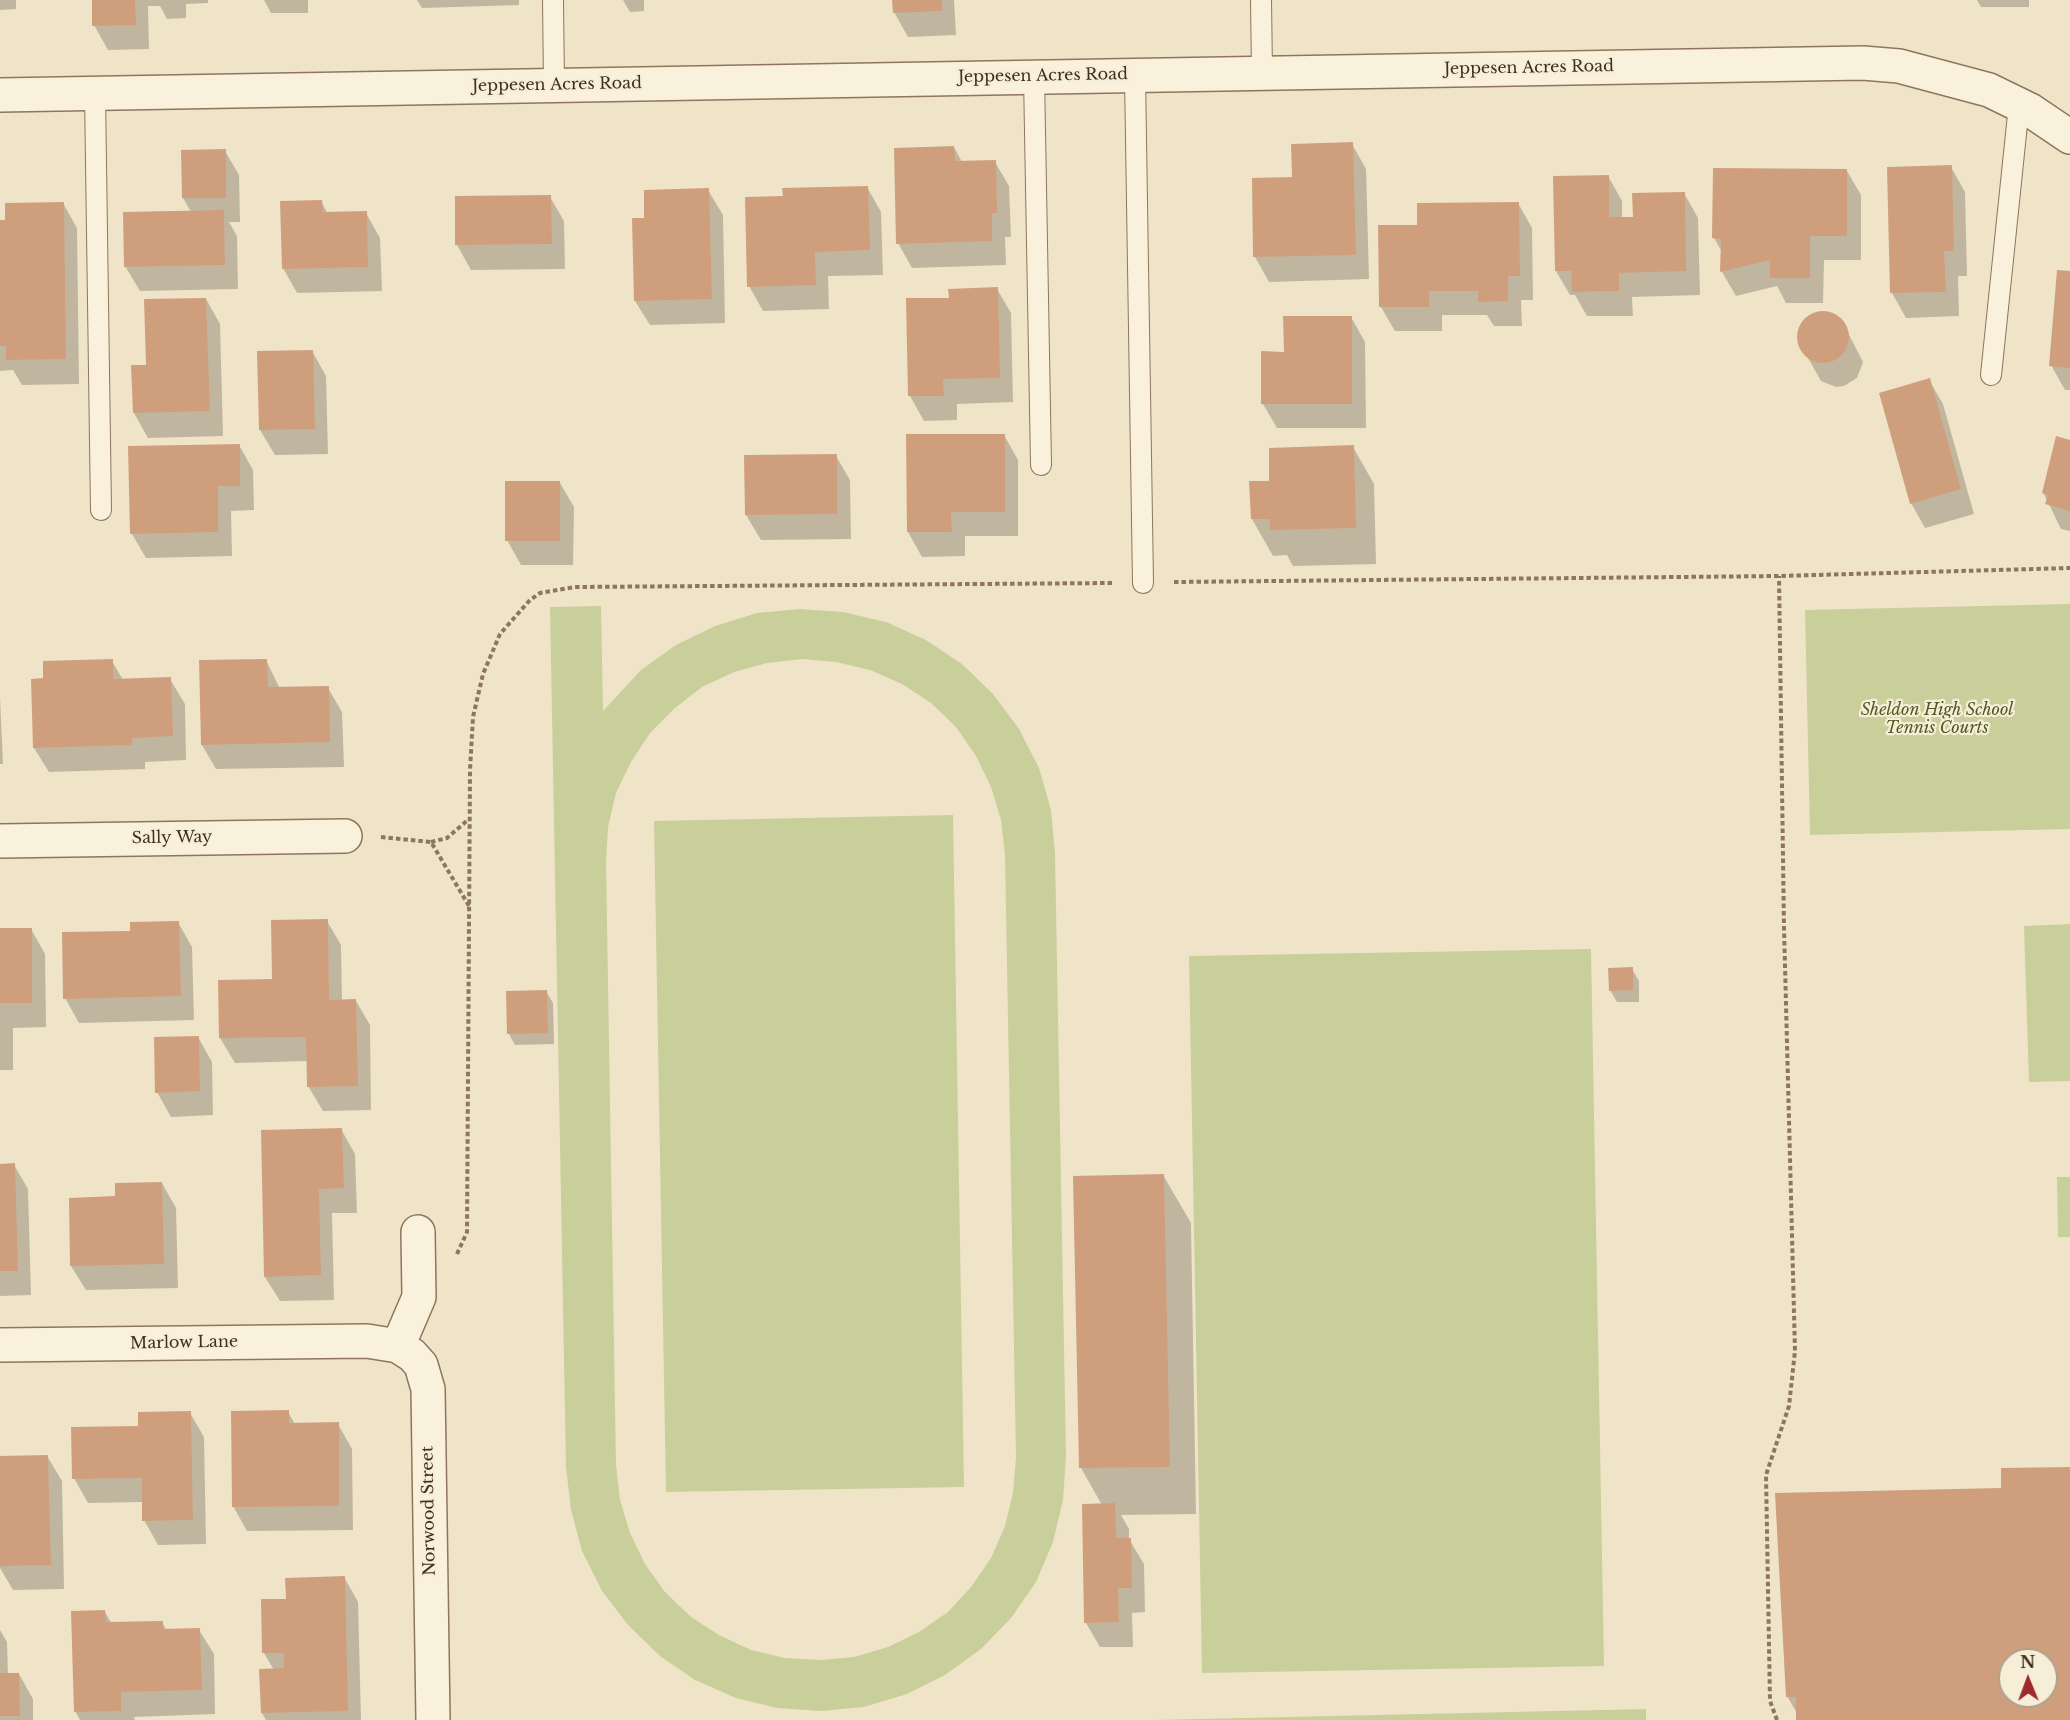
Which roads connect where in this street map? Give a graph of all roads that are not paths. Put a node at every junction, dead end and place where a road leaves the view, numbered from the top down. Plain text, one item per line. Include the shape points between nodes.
1 (553, 0) edge
2 (1261, 0) edge
3 (1263, 72) junction
4 (1135, 75) junction
5 (1034, 76) junction
6 (554, 85) junction
7 (95, 93) junction
8 (0, 95) edge
9 (2019, 105) junction
10 (2070, 137) edge
11 (1991, 375) dead end
12 (1041, 465) dead end
13 (101, 510) dead end
14 (1143, 583) road end
15 (345, 836) road end
16 (0, 841) edge
17 (418, 1232) dead end
18 (383, 1343) junction
19 (0, 1345) edge
20 (433, 1720) edge

1 - 6 lane
2 - 3 lane
3 - 4 street, Jeppesen Acres Road
3 - 9 street, Jeppesen Acres Road via 1863,63 1899,66 1952,78
4 - 5 street, Jeppesen Acres Road
4 - 14 lane
5 - 6 street, Jeppesen Acres Road
5 - 12 lane
6 - 7 street, Jeppesen Acres Road
7 - 8 street, Jeppesen Acres Road
7 - 13 lane
9 - 10 street, Jeppesen Acres Road
9 - 11 lane
15 - 16 street, Sally Way
17 - 18 street via 419,1297
18 - 19 street, Marlow Lane
18 - 20 street, Norwood Street via 421,1365 428,1389

